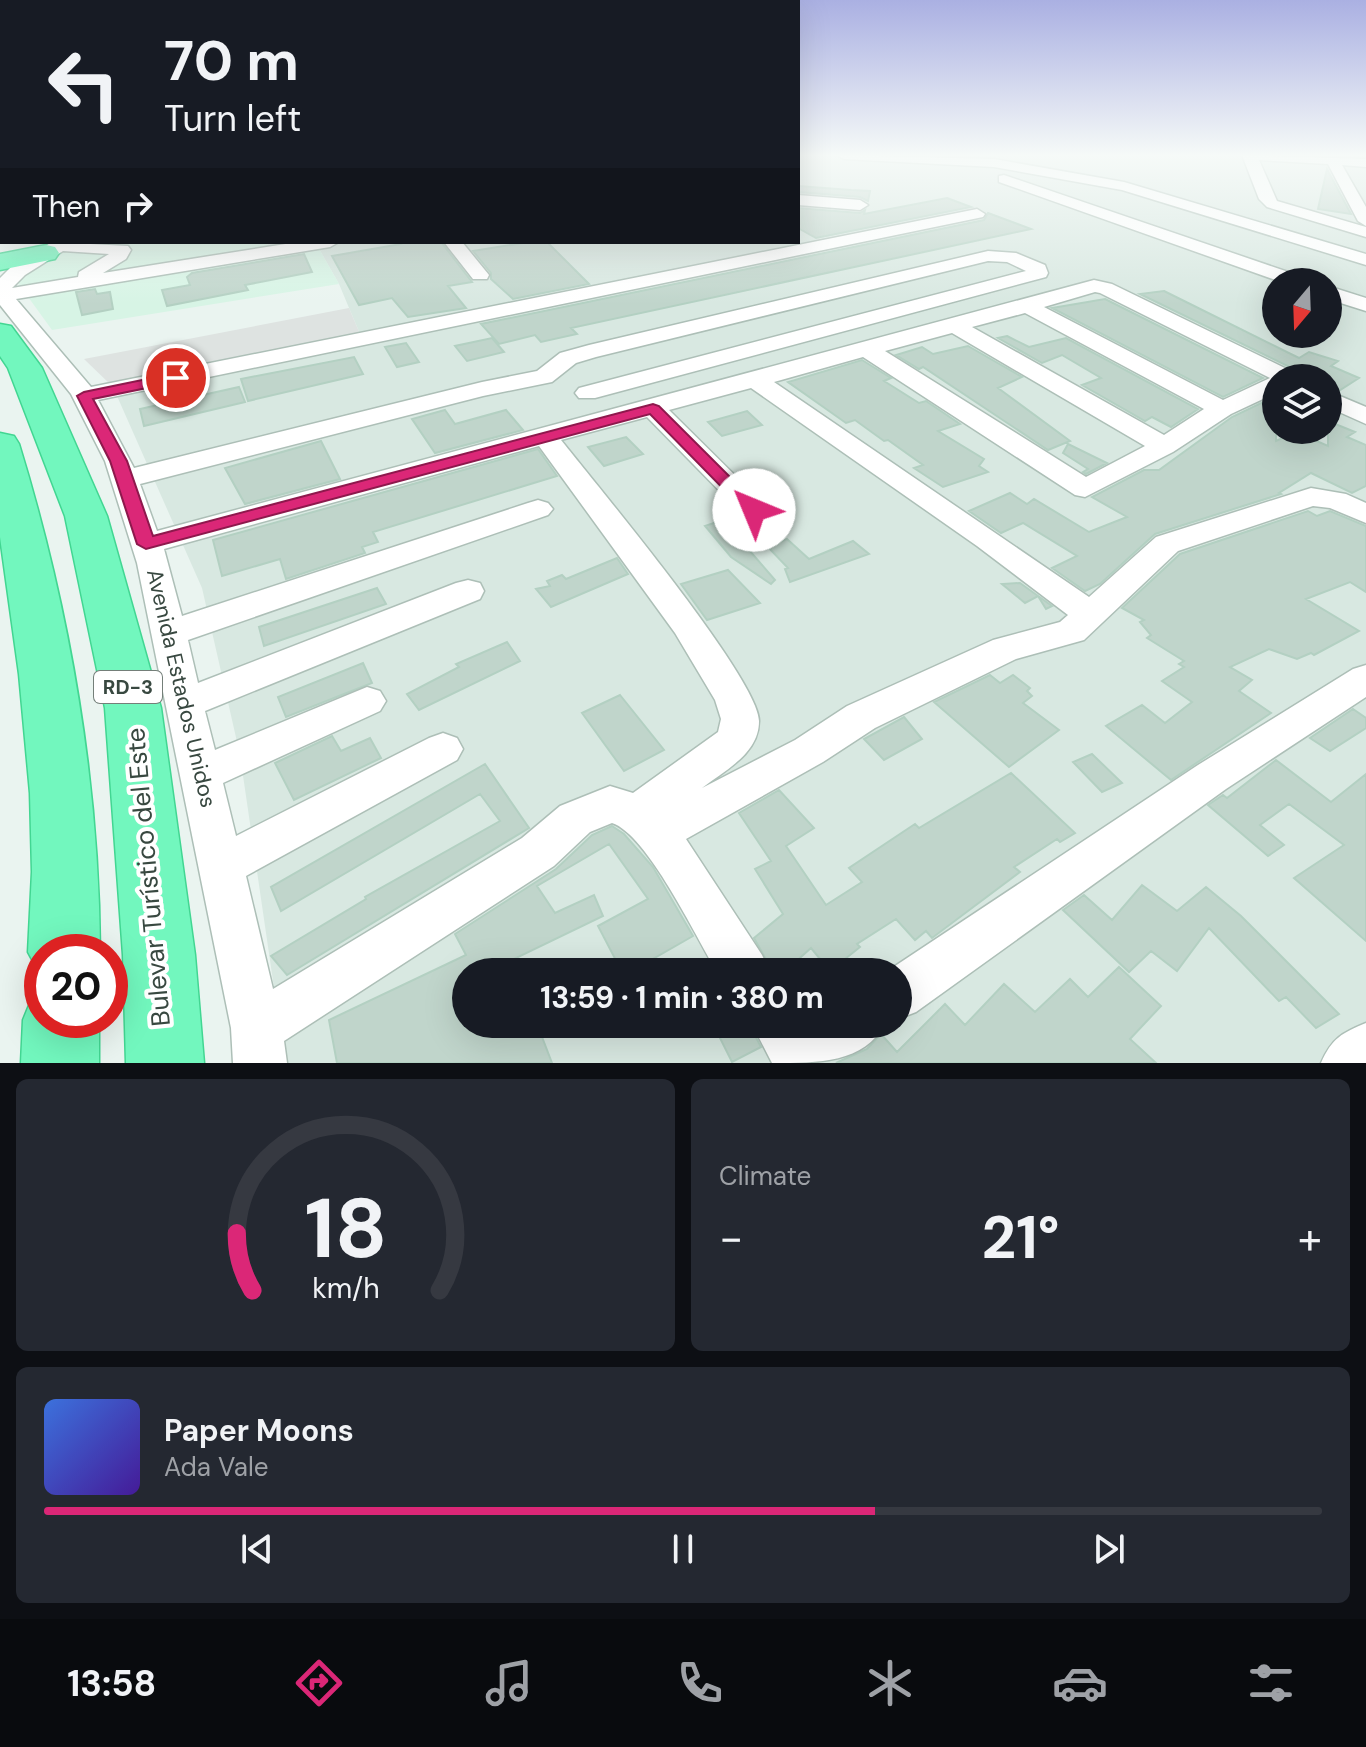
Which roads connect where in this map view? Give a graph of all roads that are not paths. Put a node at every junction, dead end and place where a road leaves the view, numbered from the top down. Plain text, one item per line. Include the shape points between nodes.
1 (855, 205) edge
2 (860, 205) dead end
3 (1076, 205) edge
4 (1185, 205) edge
5 (1274, 205) edge
6 (977, 214) dead end
7 (1366, 232) edge
8 (306, 244) edge
9 (455, 244) edge
10 (57, 247) edge
11 (271, 247) edge
12 (1366, 260) edge
13 (220, 269) dead end
14 (1262, 269) edge
15 (480, 275) dead end
16 (66, 285) junction
17 (5, 289) edge
18 (1342, 297) edge
19 (789, 304) junction
20 (1366, 305) edge
21 (1027, 306) junction
22 (736, 317) junction
23 (955, 326) junction
24 (832, 328) junction
25 (775, 344) junction
26 (869, 351) junction
27 (1262, 366) edge
28 (757, 381) junction
29 (1262, 390) edge
30 (587, 393) dead end
31 (84, 396) junction
32 (1342, 405) edge
33 (653, 409) junction
34 (1222, 409) junction
35 (1366, 417) edge
36 (545, 437) junction
37 (0, 444) edge
38 (1164, 446) junction
39 (125, 479) junction
40 (538, 509) dead end
41 (754, 510) dead end
42 (1366, 514) edge
43 (146, 544) junction
44 (468, 591) dead end
45 (1090, 614) junction
46 (170, 633) junction
47 (1366, 679) edge
48 (367, 701) dead end
49 (186, 703) junction
50 (443, 749) dead end
51 (202, 774) junction
52 (648, 823) junction
53 (222, 866) junction
54 (65, 934) edge
55 (736, 958) edge
56 (912, 984) edge
57 (61, 1038) edge
58 (787, 1038) edge
59 (839, 1038) edge
60 (259, 1046) edge
61 (1366, 1049) edge
62 (60, 1063) edge
63 (165, 1063) edge
64 (804, 1063) edge
65 (1348, 1063) edge

1 - 2 street
3 - 14 street
4 - 12 street
5 - 7 street
6 - 31 street
8 - 11 street
9 - 15 street
10 - 16 street via 122,250
10 - 17 street
11 - 16 street
13 - 17 street
16 - 17 street
17 - 31 street, Avenida Estados Unidos
17 - 63 highway, Bulevar Turístico del Este / RD-3 via 25,368 86,516 133,708
18 - 20 street
19 - 22 street
19 - 24 street
19 - 24 street via 999,254 1038,269 1039,273
21 - 23 street
21 - 27 street via 1094,286 1105,288
21 - 34 street
22 - 25 street
22 - 39 street via 568,358 544,377
23 - 26 street
23 - 38 street
24 - 25 street
25 - 30 street
26 - 28 street
26 - 38 street via 1085,489
28 - 33 street
28 - 45 street
29 - 34 street
31 - 39 street, Avenida Estados Unidos
32 - 35 street
33 - 36 street
33 - 41 street
34 - 38 street
36 - 43 street
36 - 52 street via 687,625 733,698 740,719 735,741
37 - 54 highway via 18,506 58,744
39 - 43 street, Avenida Estados Unidos
40 - 46 street
42 - 45 street via 1336,500 1311,497 1167,544
43 - 46 street, Avenida Estados Unidos
44 - 49 street
45 - 52 street via 1072,631 1005,649 861,717 809,751
46 - 49 street, Avenida Estados Unidos
47 - 56 street via 1212,777
48 - 51 street
49 - 51 street, Avenida Estados Unidos
50 - 53 street
51 - 53 street, Avenida Estados Unidos
52 - 55 street
52 - 60 street via 610,804 575,819 538,852
53 - 60 street, Avenida Estados Unidos
57 - 62 highway
58 - 64 street
59 - 64 street
61 - 65 street

